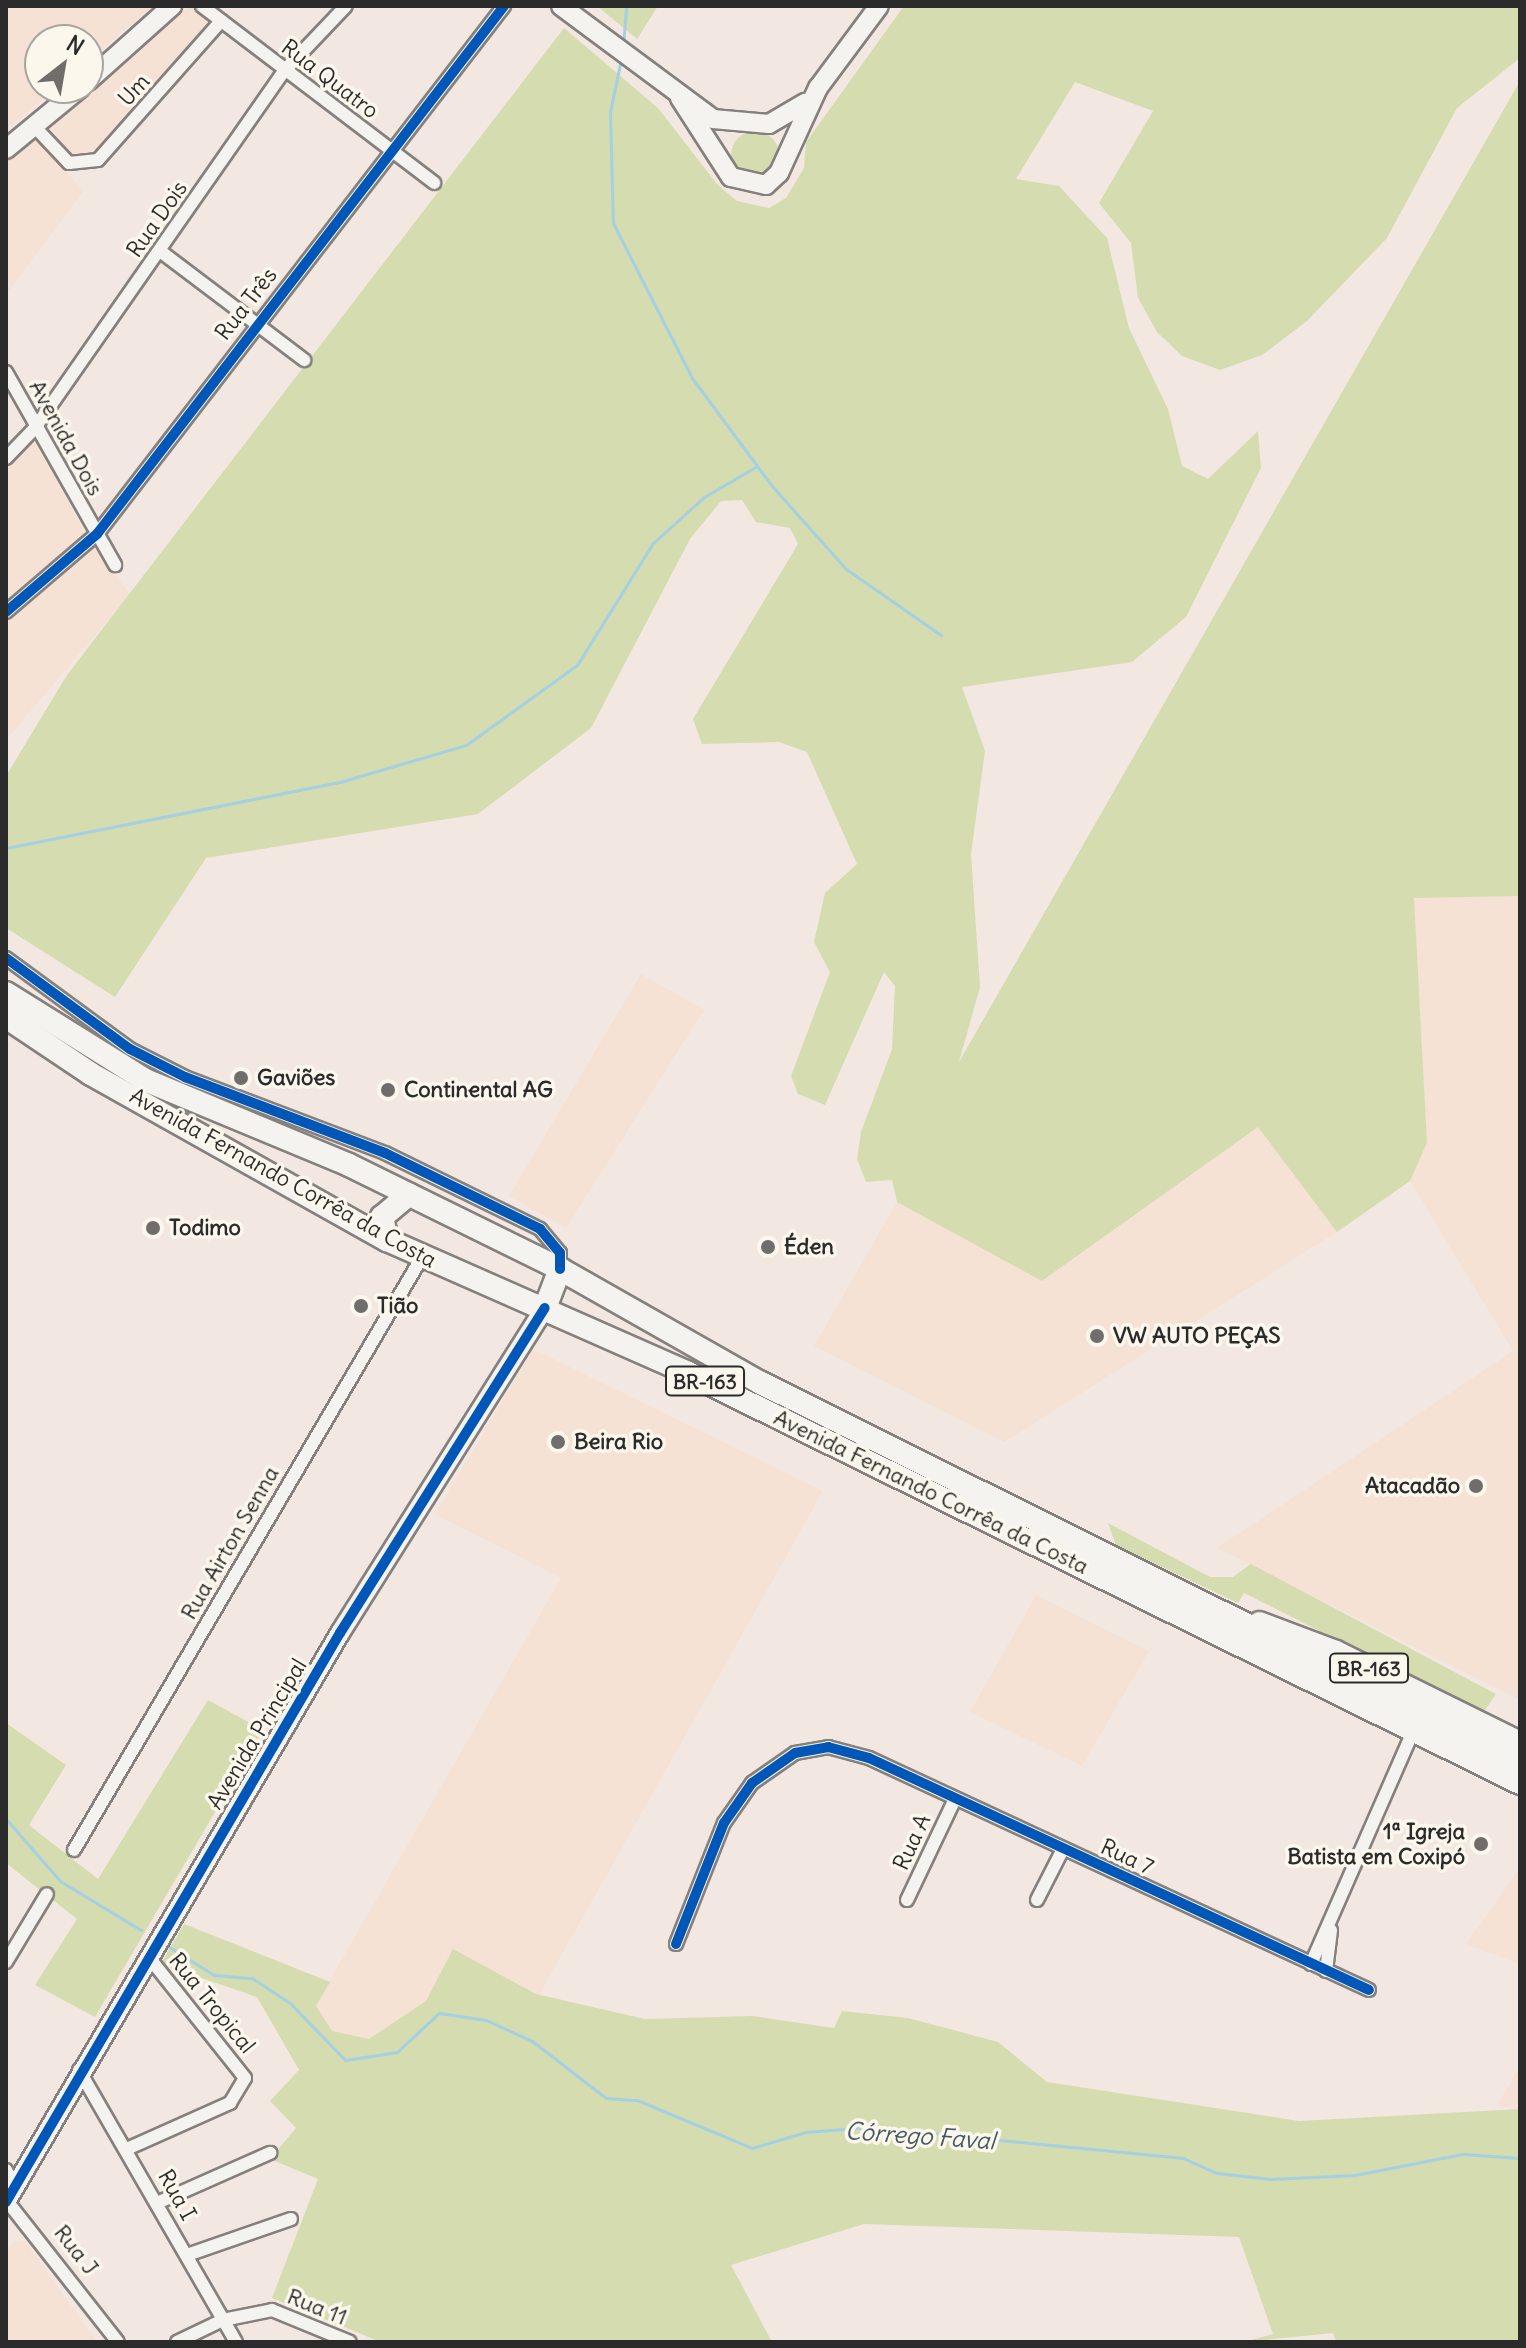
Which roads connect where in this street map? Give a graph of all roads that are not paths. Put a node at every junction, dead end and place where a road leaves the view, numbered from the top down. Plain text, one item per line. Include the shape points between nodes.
1 (172, 6) edge
2 (202, 6) edge
3 (346, 6) edge
4 (504, 6) edge
5 (561, 6) edge
6 (879, 6) edge
7 (221, 21) junction
8 (104, 67) edge
9 (285, 70) junction
10 (818, 88) junction
11 (680, 98) junction
12 (61, 104) edge
13 (34, 126) junction
14 (754, 126) junction
15 (6, 149) edge
16 (391, 150) junction
17 (784, 158) junction
18 (727, 173) junction
19 (434, 183) dead end
20 (160, 251) junction
21 (256, 324) junction
22 (304, 360) dead end
23 (6, 372) edge
24 (35, 428) junction
25 (6, 458) edge
26 (97, 534) junction
27 (115, 565) dead end
28 (6, 612) edge
29 (6, 958) edge
30 (6, 993) edge
31 (6, 1017) edge
32 (286, 1126) junction
33 (409, 1194) junction
34 (387, 1240) junction
35 (422, 1257) junction
36 (560, 1269) junction
37 (545, 1308) junction
38 (1214, 1605) junction
39 (1414, 1729) junction
40 (1439, 1732) junction
41 (1520, 1742) edge
42 (1520, 1761) edge
43 (1520, 1780) edge
44 (954, 1801) junction
45 (1063, 1849) junction
46 (74, 1850) dead end
47 (47, 1894) dead end
48 (907, 1900) dead end
49 (1037, 1900) dead end
50 (1331, 1930) junction
51 (676, 1944) dead end
52 (148, 1956) junction
53 (6, 1962) edge
54 (1311, 1964) junction
55 (1326, 1971) junction
56 (1369, 1990) dead end
57 (79, 2070) junction
58 (129, 2148) junction
59 (270, 2153) dead end
60 (9, 2190) edge
61 (157, 2203) junction
62 (291, 2219) dead end
63 (187, 2255) junction
64 (223, 2320) junction
65 (118, 2342) edge
66 (177, 2342) edge
67 (236, 2342) edge
68 (350, 2342) edge

1 - 8 street
2 - 7 street, Rua Quatro
3 - 9 street, Rua Dois
4 - 16 street, Rua Três
5 - 11 street
6 - 10 street
7 - 9 street, Rua Quatro
7 - 13 street, Um via 98,160 69,163
9 - 16 street, Rua Quatro
9 - 20 street, Rua Dois
10 - 14 street via 787,116
10 - 17 street
11 - 14 street via 713,119
11 - 18 street
12 - 13 street
13 - 15 street
14 - 17 street via 775,135
14 - 18 street via 725,143
16 - 19 street, Rua Quatro
16 - 21 street, Rua Três
17 - 18 street via 779,173 759,187
20 - 21 street
20 - 24 street, Rua Dois
21 - 22 street
21 - 26 street, Rua Três
23 - 24 street, Avenida Dois
24 - 25 street, Rua Dois
24 - 26 street, Avenida Dois
26 - 27 street, Avenida Dois
26 - 28 street, Rua Três
29 - 32 street via 130,1049
30 - 32 highway, Avenida Fernando Corrêa da Costa / BR-163 via 100,1057
31 - 34 highway, Avenida Fernando Corrêa da Costa / BR-163 via 91,1074
32 - 33 highway, Avenida Fernando Corrêa da Costa / BR-163
32 - 36 street via 540,1229 560,1253
33 - 34 highway via 386,1208
33 - 36 highway, Avenida Fernando Corrêa da Costa / BR-163
34 - 35 highway, Avenida Fernando Corrêa da Costa / BR-163
35 - 37 highway, Avenida Fernando Corrêa da Costa / BR-163
35 - 46 street, Rua Airton Senna
36 - 37 highway
36 - 38 highway, Avenida Fernando Corrêa da Costa / BR-163 via 761,1383
37 - 39 highway, Avenida Fernando Corrêa da Costa / BR-163
37 - 52 street, Avenida Principal
38 - 40 highway, Avenida Fernando Corrêa da Costa / BR-163
38 - 41 main road, Avenida Fernando Corrêa da Costa / BR-163 via 1336,1651
39 - 40 highway, Avenida Fernando Corrêa da Costa / BR-163
39 - 50 street
40 - 42 highway, BR-163
40 - 43 highway, Avenida Fernando Corrêa da Costa / BR-163
44 - 45 street, Rua 7
44 - 48 street, Rua A
44 - 51 street, Rua 7 via 869,1758 828,1747 795,1753 752,1783 724,1823
45 - 49 street
45 - 54 street, Rua 7
47 - 53 street
50 - 54 street
50 - 55 street
52 - 57 street, Avenida Principal
52 - 58 street, Rua Tropical via 245,2078 230,2103
54 - 55 street, Rua 7
55 - 56 street, Rua 7
57 - 58 street, Rua I
57 - 60 street, Avenida Principal
58 - 61 street, Rua I
59 - 61 street
60 - 65 street, Rua J
61 - 63 street, Rua I
62 - 63 street
63 - 64 street, Rua I
64 - 66 street, Rua 11
64 - 67 street, Rua I
64 - 68 street, Rua 11 via 272,2310

